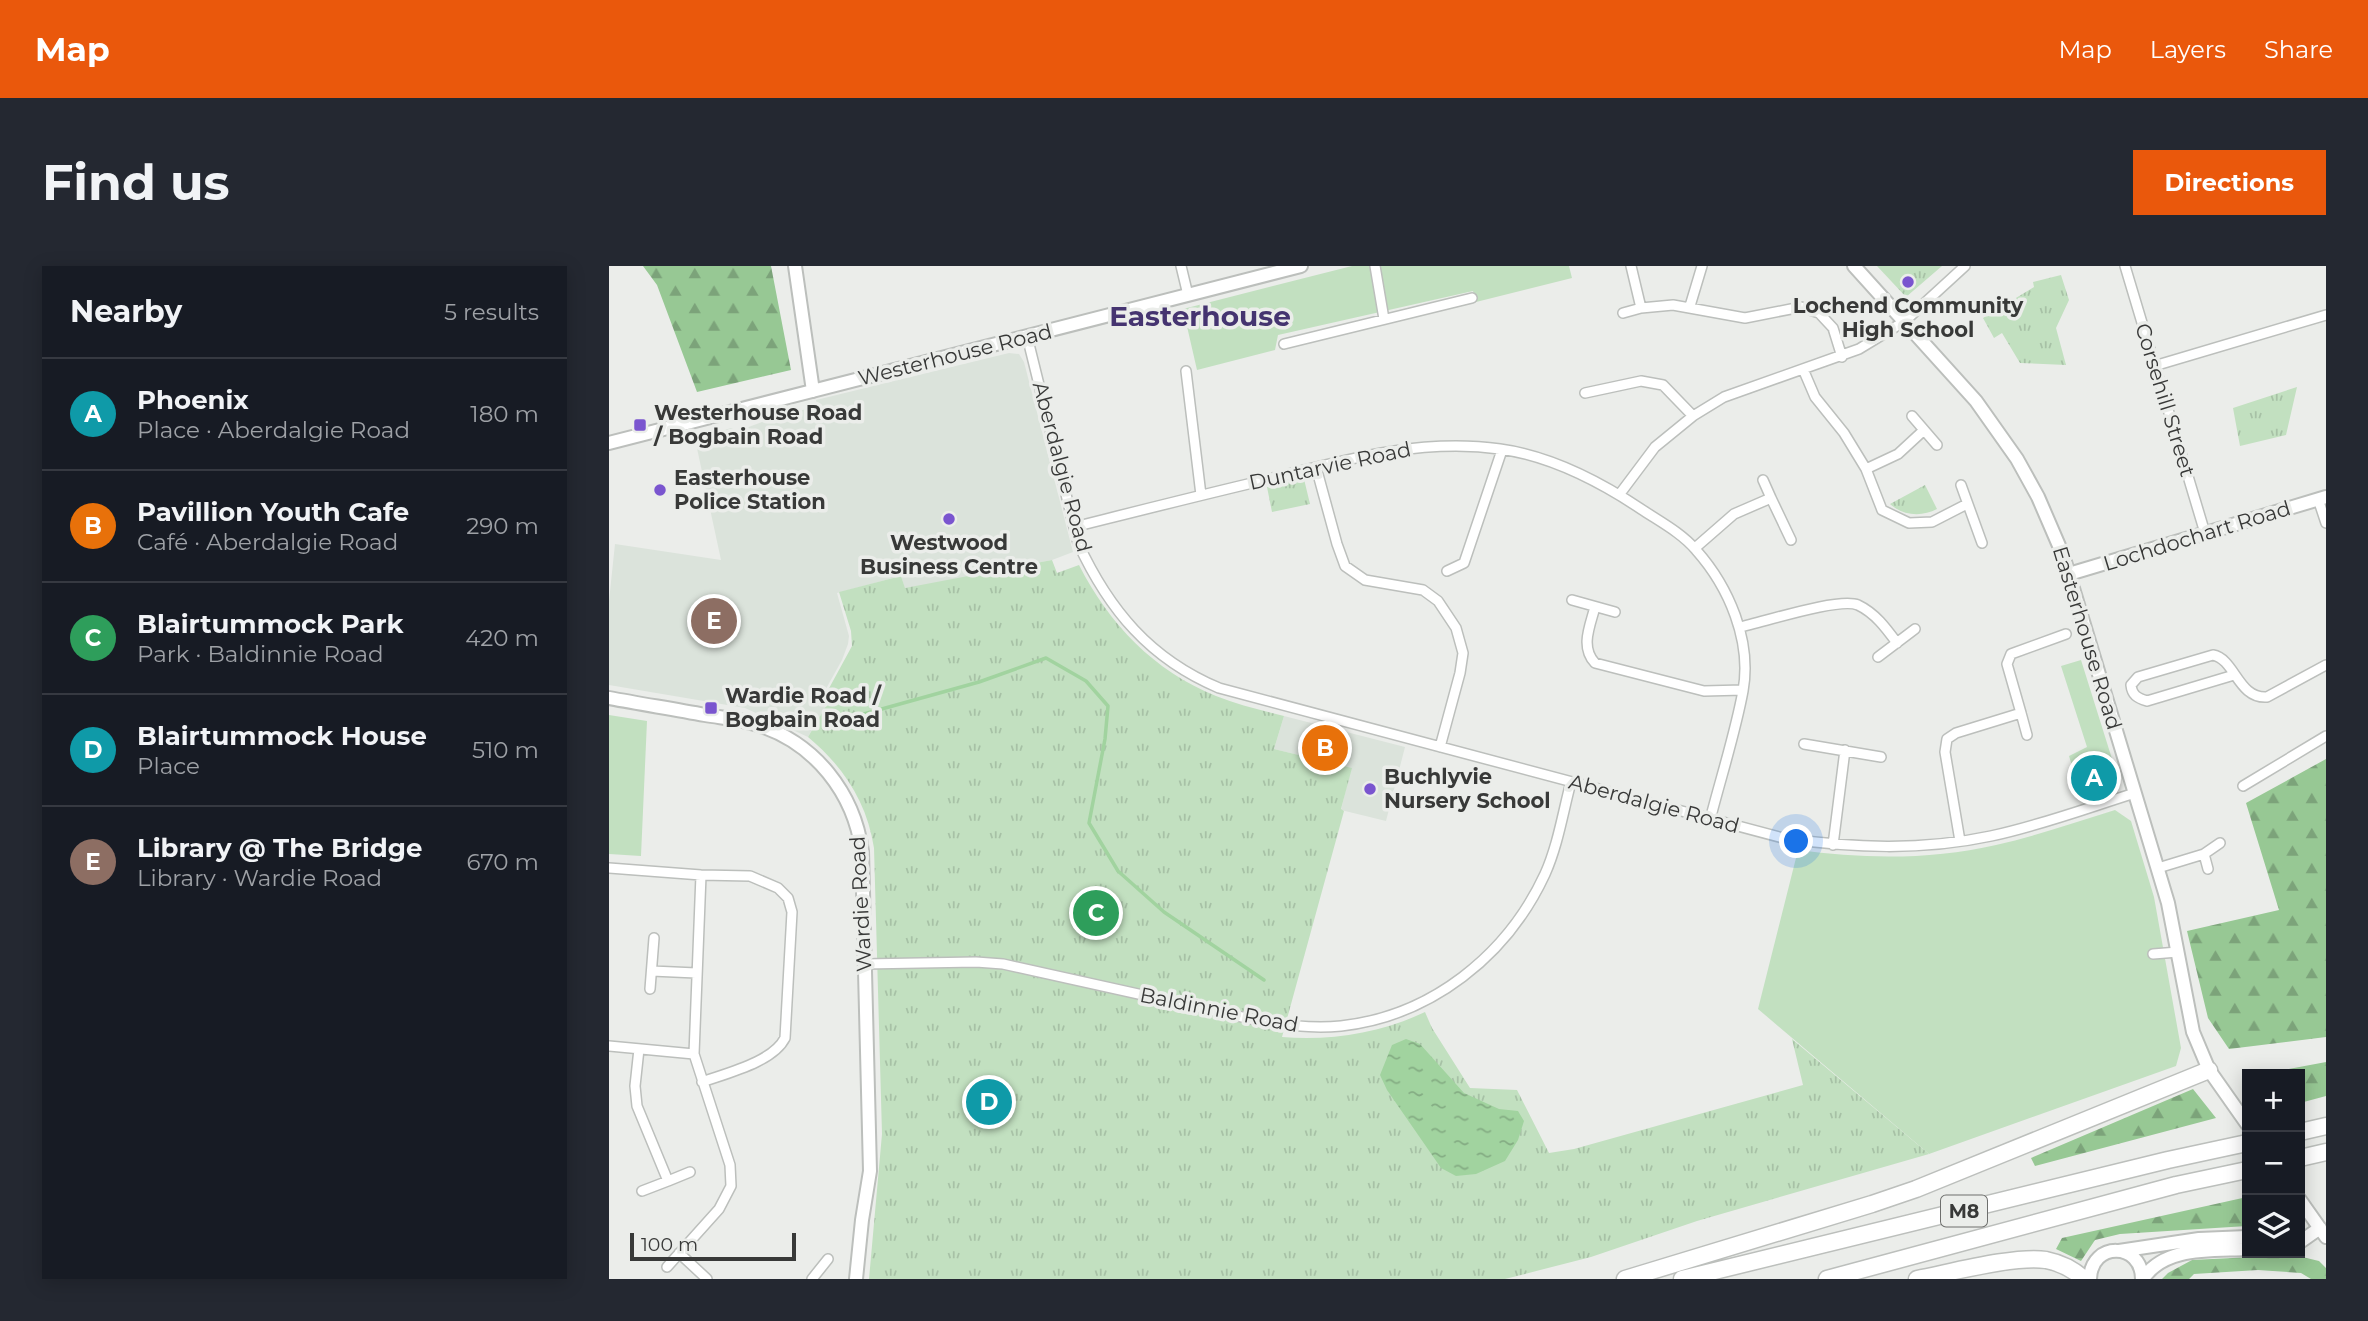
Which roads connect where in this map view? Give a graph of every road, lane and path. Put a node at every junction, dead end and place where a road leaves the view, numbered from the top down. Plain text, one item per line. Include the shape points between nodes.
1 (795, 266) edge
2 (1181, 266) edge
3 (1301, 266) edge
4 (1375, 266) edge
5 (1631, 266) edge
6 (1702, 266) edge
7 (1854, 266) edge
8 (1965, 266) edge
9 (2125, 266) edge
10 (1188, 295) junction
11 (1472, 298) dead end
12 (1691, 306) junction
13 (1641, 307) junction
14 (1623, 313) dead end
15 (2326, 315) edge
16 (1384, 320) junction
17 (1905, 321) junction
18 (1027, 336) junction
19 (1285, 344) dead end
20 (1842, 357) junction
21 (2154, 366) junction
22 (1803, 369) junction
23 (1186, 371) dead end
24 (813, 391) junction
25 (1585, 393) dead end
26 (1693, 416) junction
27 (1912, 416) dead end
28 (1924, 430) junction
29 (609, 443) edge
30 (1937, 445) dead end
31 (1502, 450) junction
32 (1317, 467) junction
33 (1866, 469) junction
34 (1763, 480) dead end
35 (1961, 485) dead end
36 (1201, 495) junction
37 (1619, 495) junction
38 (1771, 498) junction
39 (2322, 498) edge
40 (1968, 503) junction
41 (2326, 523) edge
42 (1074, 527) junction
43 (2204, 533) junction
44 (1791, 540) dead end
45 (1982, 543) dead end
46 (1695, 548) junction
47 (1447, 571) dead end
48 (2069, 574) junction
49 (1571, 600) dead end
50 (1595, 607) junction
51 (1615, 612) dead end
52 (1741, 627) junction
53 (1915, 629) dead end
54 (2066, 634) dead end
55 (1897, 643) junction
56 (1878, 657) dead end
57 (2326, 666) edge
58 (2234, 675) junction
59 (1743, 690) junction
60 (609, 698) edge
61 (2021, 713) junction
62 (2027, 735) dead end
63 (2326, 736) edge
64 (1804, 744) dead end
65 (1440, 747) junction
66 (1846, 750) junction
67 (1881, 757) dead end
68 (1571, 782) junction
69 (2243, 786) dead end
70 (2134, 793) junction
71 (1710, 820) junction
72 (1960, 841) junction
73 (2220, 843) dead end
74 (1833, 845) junction
75 (2204, 854) junction
76 (609, 868) edge
77 (2158, 868) junction
78 (2209, 869) dead end
79 (701, 875) junction
80 (654, 938) dead end
81 (2178, 952) junction
82 (2153, 954) dead end
83 (864, 964) junction
84 (652, 971) junction
85 (697, 973) junction
86 (650, 989) dead end
87 (609, 1046) edge
88 (639, 1049) junction
89 (694, 1054) junction
90 (2209, 1070) junction
91 (702, 1082) junction
92 (2242, 1116) edge
93 (2326, 1126) edge
94 (2305, 1131) edge
95 (2242, 1144) edge
96 (2326, 1152) edge
97 (2305, 1157) edge
98 (2242, 1171) edge
99 (690, 1172) dead end
100 (668, 1181) junction
101 (642, 1191) dead end
102 (2305, 1207) edge
103 (2305, 1232) edge
104 (2323, 1232) edge
105 (2242, 1237) edge
106 (2305, 1240) edge
107 (2242, 1249) edge
108 (2119, 1251) junction
109 (679, 1253) junction
110 (828, 1259) dead end
111 (667, 1267) dead end
112 (707, 1279) edge
113 (812, 1279) edge
114 (856, 1279) edge
115 (1625, 1279) edge
116 (1682, 1279) edge
117 (1827, 1279) edge
118 (1917, 1279) edge
119 (2084, 1279) edge
120 (2090, 1279) edge
121 (2142, 1279) edge

1 - 24 street
2 - 10 street
3 - 10 street, Westerhouse Road
4 - 16 street
5 - 13 street
6 - 12 street
7 - 17 street, Easterhouse Road
8 - 17 street
9 - 21 street, Corsehill Street
10 - 18 street, Westerhouse Road
11 - 16 street
12 - 13 street
12 - 20 street via 1745,318 1801,307 1819,313 1833,328
13 - 14 street
15 - 21 street
16 - 19 street
17 - 20 street
17 - 48 street, Easterhouse Road via 1976,401 2017,459 2050,522
18 - 24 street, Westerhouse Road
18 - 42 street, Aberdalgie Road
20 - 22 street
21 - 43 street, Corsehill Street
22 - 26 street via 1724,397
22 - 33 street via 1815,397
23 - 36 street
24 - 29 street, Westerhouse Road
25 - 26 street via 1641,382 1663,385
26 - 37 street via 1655,447
27 - 28 street
28 - 30 street
28 - 33 street via 1898,454
31 - 32 street, Duntarvie Road via 1417,447
31 - 37 street, Duntarvie Road via 1538,458
31 - 47 street via 1464,563
32 - 36 street, Duntarvie Road
32 - 65 street via 1345,566 1365,580 1423,590 1438,601 1456,628 1463,653
33 - 40 street via 1882,510 1909,523 1933,522
34 - 38 street
35 - 40 street
36 - 42 street, Duntarvie Road
37 - 46 street, Duntarvie Road
38 - 44 street
38 - 46 street via 1734,514
39 - 41 street
39 - 43 street, Lochdochart Road
40 - 45 street
42 - 65 street, Aberdalgie Road via 1088,564 1115,609 1157,652 1181,669 1232,692
43 - 48 street, Lochdochart Road
46 - 52 street, Duntarvie Road via 1720,582
48 - 70 street, Easterhouse Road
49 - 50 street
50 - 51 street
50 - 59 street via 1586,643 1595,663 1704,691
52 - 55 street via 1838,603 1857,604 1882,622
52 - 59 street, Duntarvie Road
53 - 55 street
54 - 61 street via 2011,654 2007,664
55 - 56 street
57 - 58 street via 2267,697 2251,694
58 - 58 street via 2213,655 2139,677 2131,685 2138,699 2147,701
59 - 71 street, Duntarvie Road
60 - 83 street, Wardie Road via 757,724 802,747 821,764 846,799 860,838
61 - 62 street
61 - 72 street via 1947,739 1945,752
63 - 69 street
64 - 66 street
65 - 68 street, Aberdalgie Road
66 - 67 street
66 - 74 street
68 - 71 street, Aberdalgie Road
68 - 83 street, Baldinnie Road via 1546,872 1508,934 1448,988 1387,1015 1343,1026 1291,1026 1003,964
70 - 72 street, Aberdalgie Road via 2016,830
70 - 77 street, Easterhouse Road
71 - 74 street, Aberdalgie Road
72 - 74 street, Aberdalgie Road via 1904,847
73 - 75 street
75 - 77 street
75 - 78 street
76 - 79 street
77 - 81 street, Easterhouse Road
79 - 85 street
79 - 91 street via 750,876 778,888 788,898 792,912 782,1044 763,1059
80 - 84 street
81 - 82 street
81 - 90 street, Easterhouse Road via 2193,1032
83 - 114 street, Wardie Road via 870,1171
84 - 85 street
84 - 86 street
85 - 89 street
87 - 88 street
88 - 89 street
88 - 100 street via 637,1106
89 - 91 street
90 - 92 street, Easterhouse Road
90 - 115 highway via 1916,1189
91 - 109 street via 730,1165 731,1186 719,1209
93 - 94 highway
95 - 116 highway, M8
96 - 97 highway
98 - 117 highway, M8
99 - 100 street
100 - 101 street
102 - 104 street
103 - 104 street
104 - 106 street
105 - 108 street
107 - 121 street via 2167,1258
108 - 120 street via 2096,1260
108 - 121 street via 2134,1258
109 - 111 street
109 - 112 street
110 - 113 street
118 - 119 highway via 2043,1259 2068,1267

